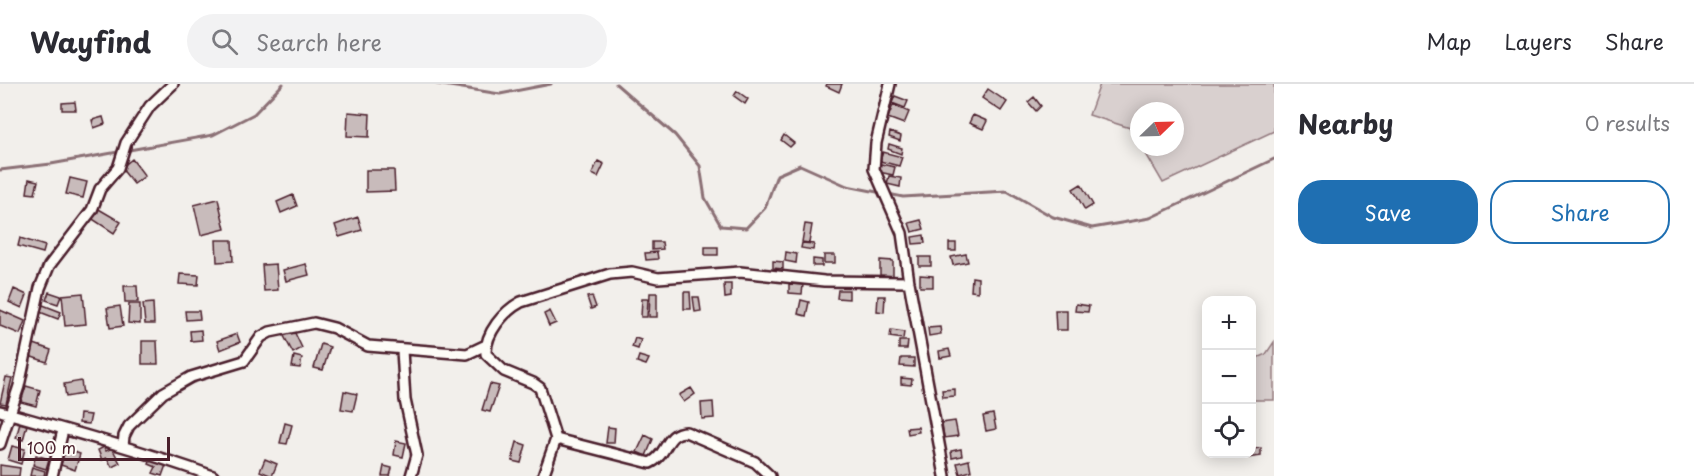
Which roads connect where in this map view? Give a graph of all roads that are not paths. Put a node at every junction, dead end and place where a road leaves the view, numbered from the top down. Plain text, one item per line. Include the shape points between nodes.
1 (173, 84) edge
2 (890, 84) edge
3 (909, 282) junction
4 (486, 345) junction
5 (402, 350) junction
6 (5, 412) edge
7 (63, 430) junction
8 (556, 439) junction
9 (0, 444) edge
10 (123, 446) junction
11 (52, 476) edge
12 (213, 476) edge
13 (411, 476) edge
14 (543, 476) edge
15 (770, 476) edge
16 (945, 476) edge

1 - 6 street via 150,106 126,143 118,168 100,189 92,210 49,266 40,288 19,386
2 - 3 street via 874,169 902,233
3 - 4 street via 824,281 740,272 658,278 632,272 610,274 508,308
3 - 16 street
4 - 5 street via 467,354
4 - 8 street via 486,354 504,371 540,388
5 - 10 street via 368,346 334,328 314,323 270,332 261,337 244,361 190,377 163,393 129,426
5 - 13 street via 405,400 417,455
6 - 7 street
6 - 9 street
7 - 10 street
7 - 11 street
8 - 14 street
8 - 15 street via 650,462 664,451 670,437 686,432 755,462
10 - 12 street

